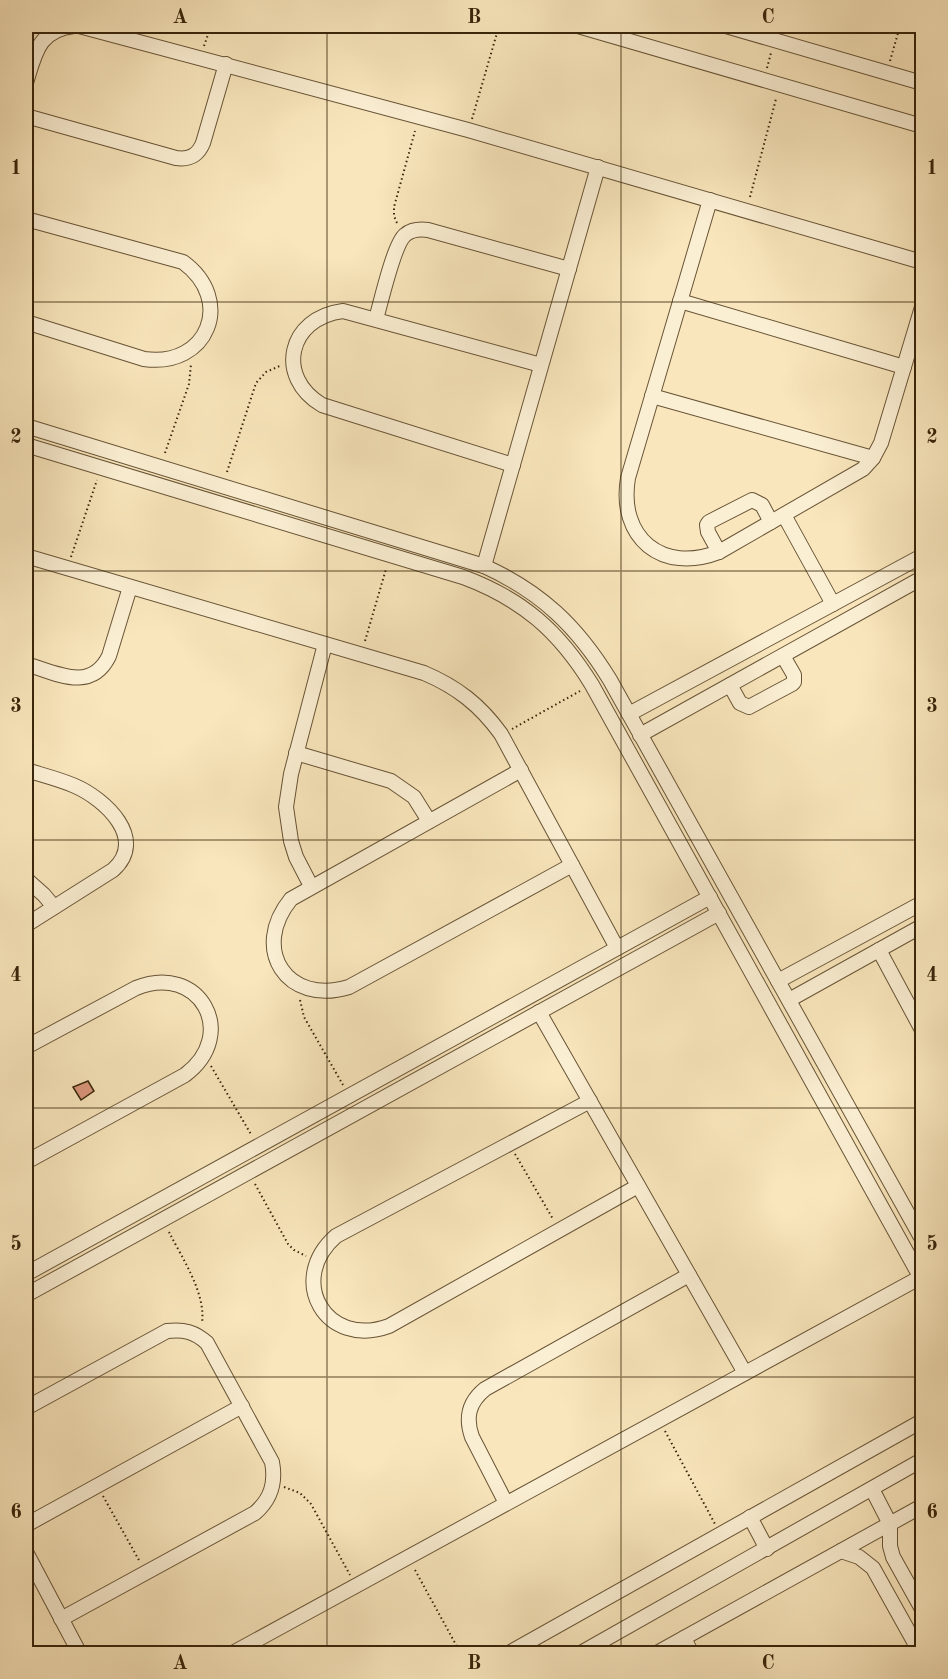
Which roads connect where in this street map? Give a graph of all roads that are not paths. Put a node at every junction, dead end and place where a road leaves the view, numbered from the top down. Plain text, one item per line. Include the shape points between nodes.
1 (74, 26) edge
2 (79, 26) edge
3 (578, 26) edge
4 (726, 26) edge
5 (601, 29) edge
6 (226, 64) junction
7 (26, 83) edge
8 (922, 83) edge
9 (26, 116) edge
10 (922, 126) edge
11 (598, 167) junction
12 (710, 200) junction
13 (26, 219) edge
14 (922, 262) edge
15 (569, 269) junction
16 (680, 301) junction
17 (922, 307) edge
18 (376, 319) junction
19 (26, 322) edge
20 (541, 366) junction
21 (904, 367) junction
22 (652, 396) junction
23 (26, 426) edge
24 (26, 445) edge
25 (873, 458) junction
26 (513, 465) junction
27 (777, 519) junction
28 (719, 552) junction
29 (26, 556) edge
30 (922, 556) edge
31 (484, 566) junction
32 (922, 578) edge
33 (130, 587) junction
34 (833, 604) junction
35 (325, 644) junction
36 (783, 656) junction
37 (26, 664) edge
38 (730, 685) junction
39 (629, 714) junction
40 (640, 735) junction
41 (296, 753) junction
42 (26, 770) edge
43 (520, 770) junction
44 (429, 821) junction
45 (572, 865) junction
46 (26, 879) edge
47 (311, 886) junction
48 (710, 897) junction
49 (922, 903) edge
50 (54, 907) junction
51 (719, 914) junction
52 (26, 925) edge
53 (922, 926) edge
54 (617, 948) junction
55 (879, 950) junction
56 (778, 981) junction
57 (789, 1000) junction
58 (539, 1012) junction
59 (922, 1030) edge
60 (26, 1047) edge
61 (373, 1083) junction
62 (381, 1098) junction
63 (590, 1101) junction
64 (26, 1162) edge
65 (638, 1186) junction
66 (147, 1207) junction
67 (159, 1220) junction
68 (922, 1239) edge
69 (26, 1274) edge
70 (689, 1275) junction
71 (922, 1278) edge
72 (26, 1295) edge
73 (744, 1373) junction
74 (242, 1406) junction
75 (26, 1408) edge
76 (922, 1421) edge
77 (922, 1460) edge
78 (872, 1488) junction
79 (506, 1503) junction
80 (922, 1506) edge
81 (750, 1517) junction
82 (890, 1524) junction
83 (26, 1525) edge
84 (767, 1549) junction
85 (841, 1551) junction
86 (26, 1552) edge
87 (922, 1609) edge
88 (62, 1619) junction
89 (684, 1638) junction
90 (80, 1653) edge
91 (231, 1653) edge
92 (507, 1653) edge
93 (579, 1653) edge
94 (655, 1653) edge
95 (692, 1653) edge
96 (921, 1653) edge

1 - 7 street via 54,31 38,46
2 - 6 street
3 - 5 street
4 - 8 street
5 - 10 street
6 - 9 street via 201,150 190,158 177,158
6 - 11 street
11 - 12 street
11 - 15 street
12 - 14 street
12 - 16 street
13 - 19 street via 183,262 204,284 211,313 199,342 188,352 159,361
15 - 18 street via 420,229 406,234 398,246
15 - 20 street
16 - 21 street
16 - 22 street
17 - 21 street
18 - 20 street
18 - 26 street via 343,311 317,318 307,326 294,350 293,363 302,388 311,398 322,405
20 - 26 street
21 - 25 street
22 - 25 street
22 - 28 street via 625,494 633,527 655,551 670,557 687,560
23 - 31 street
24 - 48 street via 463,576 528,610 564,644 592,685
25 - 27 street via 858,473
26 - 31 street
27 - 28 street
27 - 28 street via 752,500 709,522 708,532
27 - 34 street
29 - 33 street
30 - 34 street
31 - 39 street via 527,589 566,620 597,658
32 - 36 street
33 - 35 street
33 - 37 street via 109,656 97,672 78,678
34 - 39 street
35 - 41 street
35 - 43 street via 442,680 476,703 501,734
36 - 38 street
36 - 38 street via 794,675 792,684 749,707 740,703
38 - 40 street
39 - 40 street
40 - 56 street
41 - 44 street via 391,781 414,797
41 - 47 street via 287,790 287,824 296,857
42 - 50 street via 87,792 116,817 126,837 127,847 120,864
43 - 44 street
43 - 45 street
44 - 47 street
45 - 47 street via 349,987 333,992 316,992 300,986 277,961 273,945 280,912
45 - 54 street
46 - 50 street
48 - 51 street
48 - 54 street
49 - 56 street
50 - 52 street
51 - 58 street
51 - 71 street
53 - 55 street
54 - 61 street
55 - 57 street
55 - 59 street
56 - 57 street
57 - 68 street
58 - 62 street
58 - 63 street
60 - 64 street via 149,982 164,981 190,990 201,1000 211,1027 205,1055 185,1075
61 - 62 street
61 - 66 street
62 - 67 street
63 - 65 street
63 - 65 street via 336,1236 318,1258 313,1286 317,1300 324,1312 347,1329 361,1332 389,1326
65 - 70 street
66 - 67 street
66 - 69 street
67 - 72 street
70 - 73 street
70 - 79 street via 476,1396 468,1426
71 - 73 street
73 - 79 street
74 - 75 street via 207,1343 199,1335 178,1330 167,1331
74 - 83 street
74 - 88 street via 272,1462 273,1485 263,1506 255,1514
76 - 81 street
77 - 78 street
78 - 82 street
78 - 84 street
79 - 91 street
80 - 82 street
81 - 84 street
81 - 92 street
82 - 85 street
82 - 87 street via 893,1557
84 - 93 street
85 - 89 street
85 - 96 street via 859,1557 873,1568
86 - 88 street
88 - 90 street
89 - 94 street
89 - 95 street

